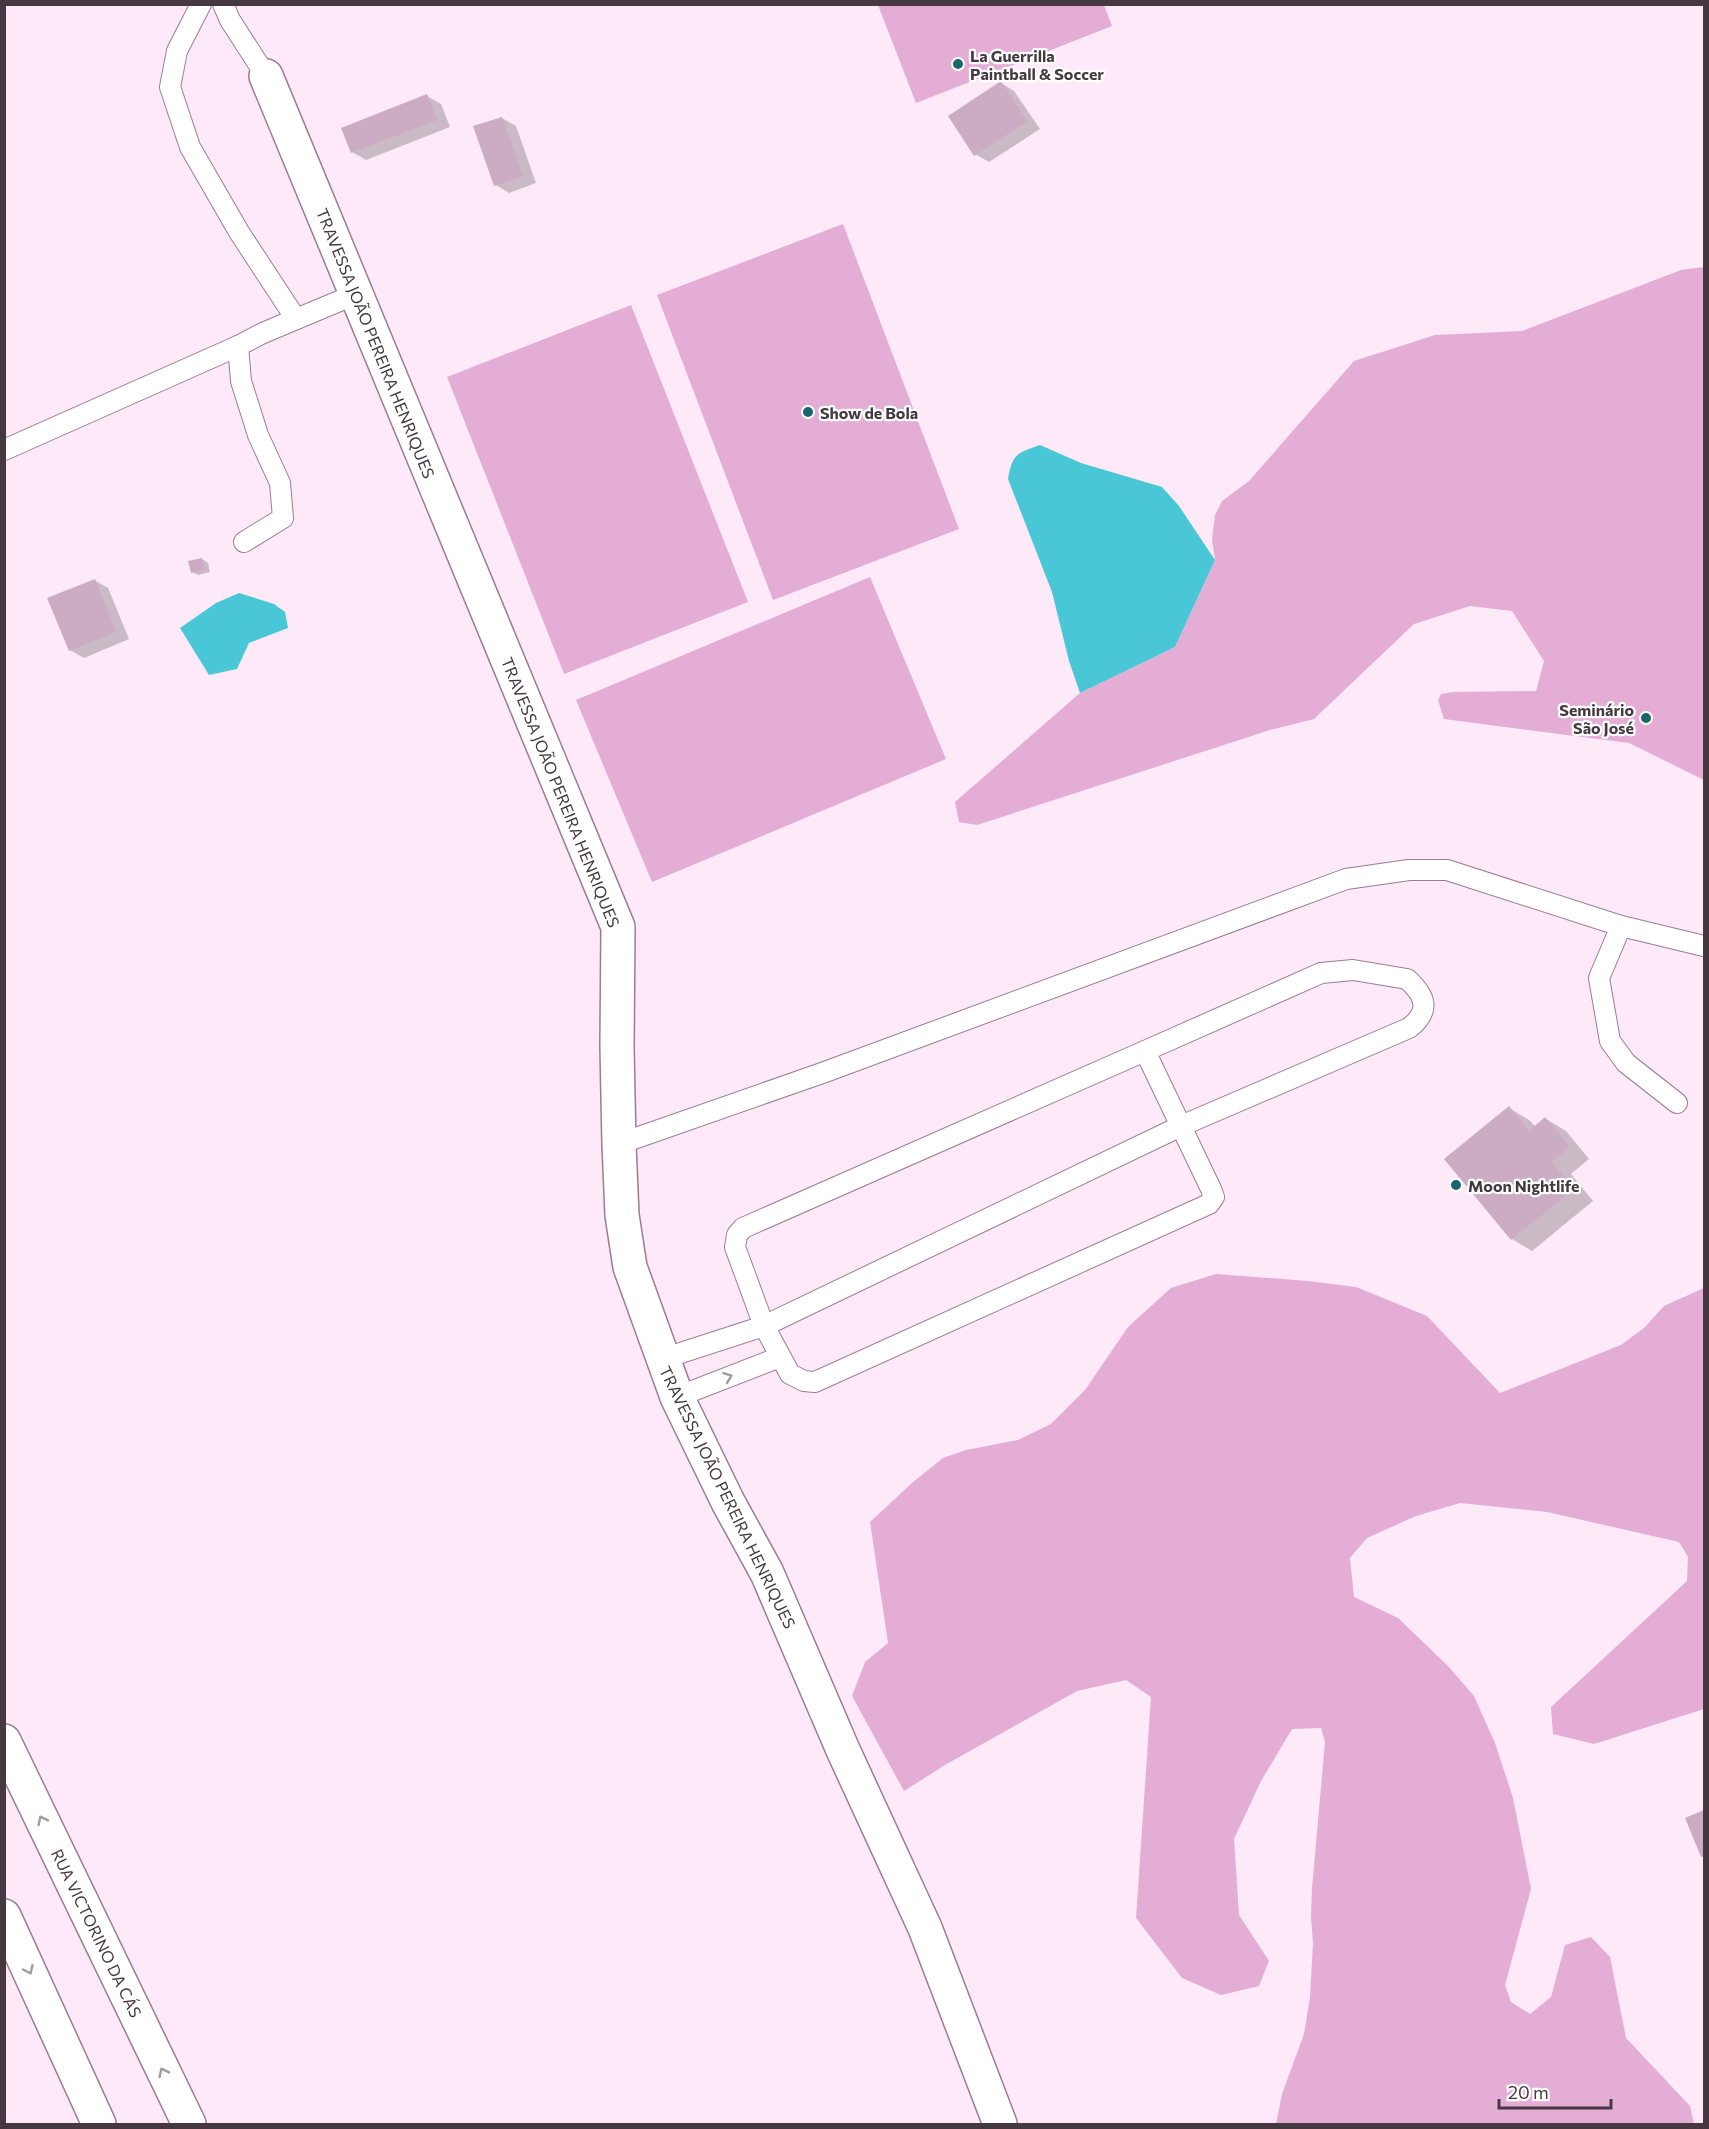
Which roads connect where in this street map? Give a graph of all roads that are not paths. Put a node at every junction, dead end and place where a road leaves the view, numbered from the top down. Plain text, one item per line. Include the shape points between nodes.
1 (201, 4) edge
2 (223, 4) edge
3 (266, 76) joint
4 (356, 294) junction
5 (296, 319) junction
6 (238, 346) junction
7 (4, 450) edge
8 (244, 543) dead end
9 (1621, 926) junction
10 (1704, 946) edge
11 (1145, 1051) junction
12 (1677, 1103) dead end
13 (1181, 1126) junction
14 (620, 1144) junction
15 (764, 1326) junction
16 (780, 1357) junction
17 (662, 1359) junction
18 (677, 1397) junction
19 (4, 1741) edge
20 (4, 1916) edge
21 (99, 2124) edge
22 (189, 2124) edge
23 (999, 2124) edge

1 - 5 lane via 177,51 170,87 190,147
2 - 3 lane
3 - 4 street, TRAVESSA JOÃO PEREIRA HENRIQUES
4 - 5 lane
4 - 14 street, TRAVESSA JOÃO PEREIRA HENRIQUES via 618,927
5 - 6 lane
6 - 7 lane
6 - 8 lane via 240,381 280,483 283,518
9 - 10 lane
9 - 12 lane via 1599,978 1611,1041 1626,1063
9 - 14 lane via 1447,870 1409,870 1346,879
11 - 13 lane
11 - 13 lane via 1321,973 1353,970 1407,979 1422,996 1424,1009 1420,1020 1409,1028
11 - 15 lane via 743,1228 737,1234 735,1247
13 - 15 lane
13 - 16 lane via 1214,1197 1209,1204 815,1382 790,1374
14 - 17 street, TRAVESSA JOÃO PEREIRA HENRIQUES via 622,1215 630,1267
15 - 16 lane
15 - 17 lane
18 -> 16 lane
17 - 18 street, TRAVESSA JOÃO PEREIRA HENRIQUES
18 - 23 street, TRAVESSA JOÃO PEREIRA HENRIQUES via 767,1573 925,1928
22 -> 19 street, RUA VICTORINO DA CÁS
20 -> 21 street

